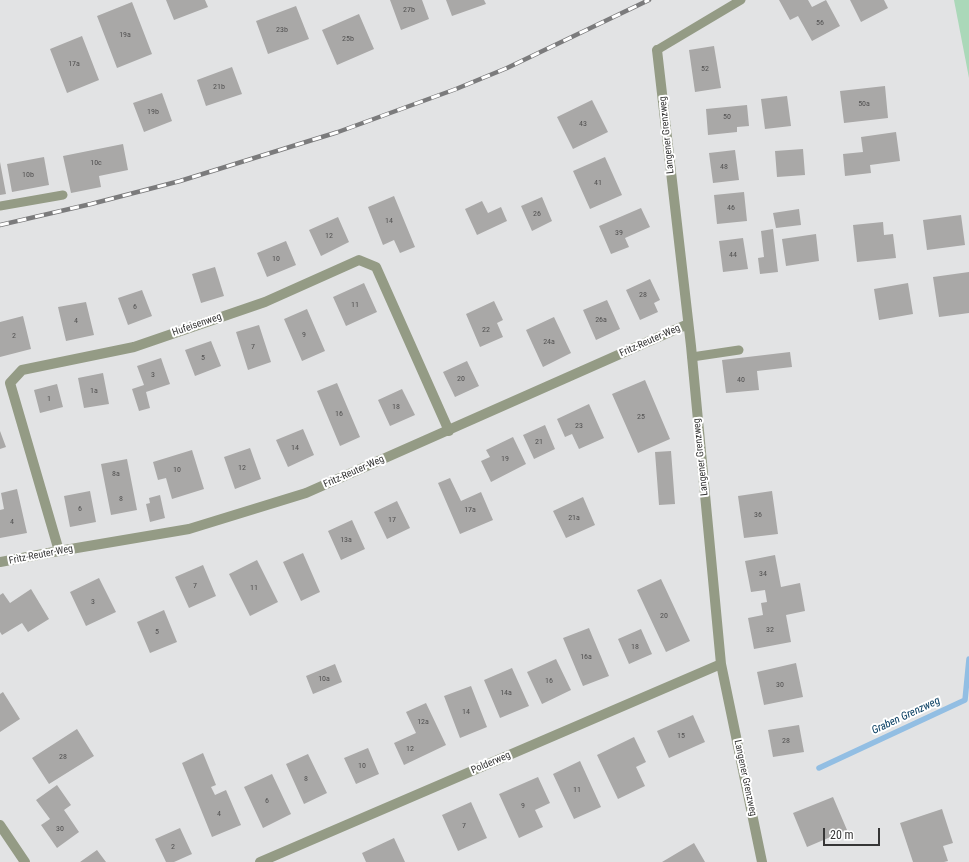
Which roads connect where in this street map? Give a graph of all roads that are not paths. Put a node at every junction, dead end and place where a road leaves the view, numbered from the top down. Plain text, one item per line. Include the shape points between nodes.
1 (741, 0) edge
2 (657, 50) joint
3 (63, 195) dead end
4 (0, 206) edge
5 (688, 324) junction
6 (739, 350) dead end
7 (692, 357) junction
8 (449, 431) junction
9 (59, 551) junction
10 (0, 562) edge
11 (721, 664) junction
12 (0, 826) edge
13 (25, 862) edge
14 (260, 862) edge
15 (762, 862) edge

1 - 2 lane
2 - 5 street, Langener Grenzweg
3 - 4 lane
5 - 7 street, Langener Grenzweg
5 - 8 street, Fritz-Reuter-Weg
6 - 7 lane
7 - 11 street, Langener Grenzweg
8 - 9 street, Fritz-Reuter-Weg via 306,493 211,523
8 - 9 street, Hufeisenweg via 376,266 359,260 265,302 134,347 22,370 10,383
9 - 10 street, Fritz-Reuter-Weg
11 - 14 street, Polderweg
11 - 15 street, Langener Grenzweg
12 - 13 street

